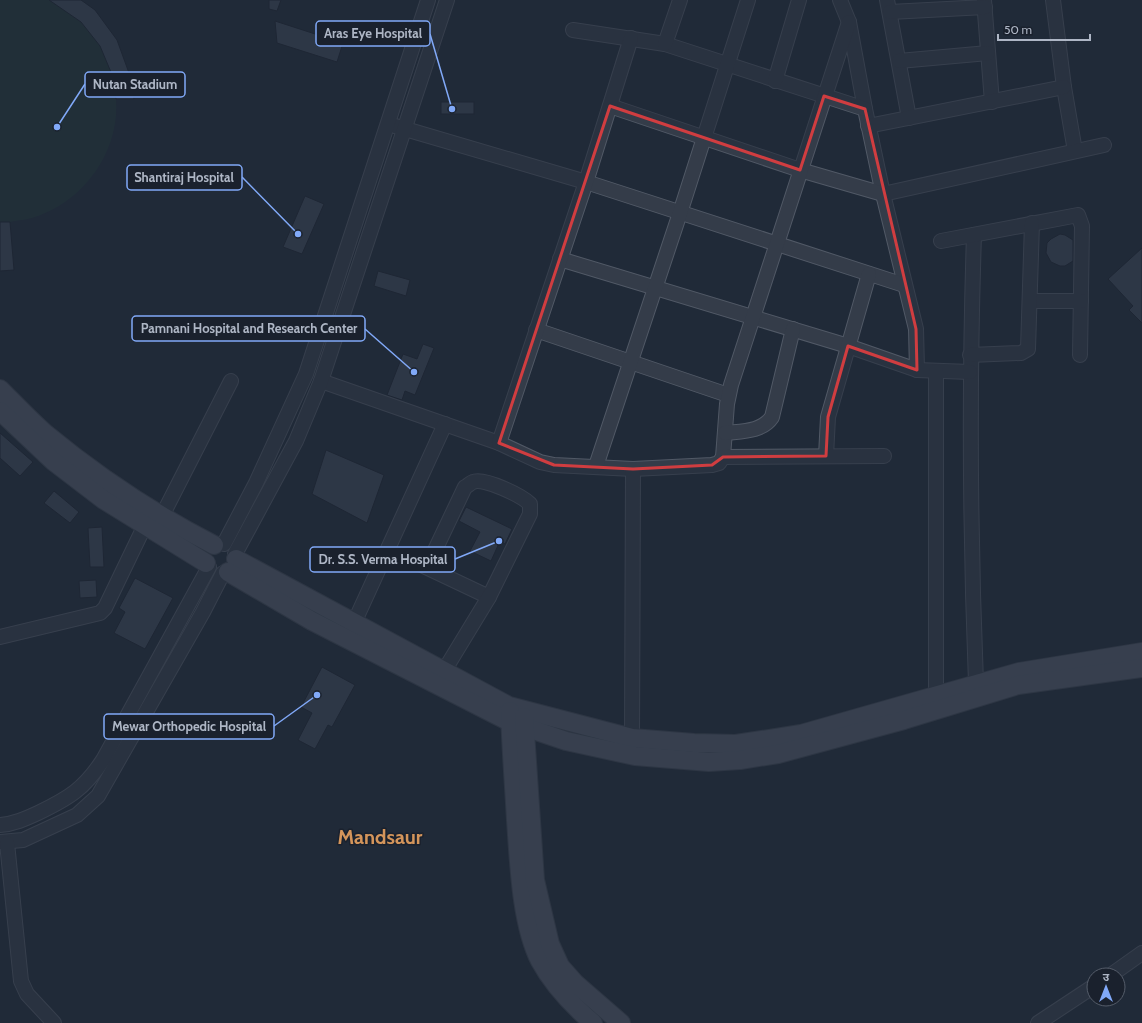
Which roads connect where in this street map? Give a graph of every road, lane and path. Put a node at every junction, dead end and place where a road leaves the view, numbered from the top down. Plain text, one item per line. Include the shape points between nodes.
1 (428, 0) edge
2 (447, 0) edge
3 (680, 0) edge
4 (748, 0) edge
5 (799, 0) edge
6 (840, 0) edge
7 (1053, 0) edge
8 (984, 3) edge
9 (889, 6) edge
10 (849, 22) junction
11 (573, 30) dead end
12 (631, 38) junction
13 (665, 44) junction
14 (988, 53) junction
15 (899, 61) junction
16 (728, 65) junction
17 (775, 81) junction
18 (1064, 87) junction
19 (824, 96) junction
20 (992, 102) junction
21 (610, 106) junction
22 (865, 110) junction
23 (909, 118) junction
24 (389, 124) junction
25 (868, 126) junction
26 (404, 129) junction
27 (704, 138) junction
28 (1104, 145) dead end
29 (1075, 151) junction
30 (800, 170) junction
31 (586, 182) junction
32 (883, 194) junction
33 (680, 213) junction
34 (1032, 223) junction
35 (974, 235) junction
36 (941, 241) dead end
37 (777, 245) junction
38 (560, 259) junction
39 (869, 274) junction
40 (904, 285) junction
41 (655, 288) junction
42 (1030, 301) junction
43 (1081, 301) junction
44 (754, 318) junction
45 (792, 329) junction
46 (536, 330) junction
47 (848, 346) junction
48 (970, 355) junction
49 (1080, 355) dead end
50 (631, 362) junction
51 (917, 370) junction
52 (936, 371) junction
53 (970, 372) junction
54 (231, 381) dead end
55 (321, 381) junction
56 (0, 389) edge
57 (728, 395) junction
58 (0, 411) edge
59 (445, 424) junction
60 (725, 433) junction
61 (499, 443) junction
62 (826, 456) junction
63 (884, 456) dead end
64 (723, 457) junction
65 (596, 466) junction
66 (634, 469) junction
67 (162, 516) junction
68 (145, 525) junction
69 (222, 560) junction
70 (413, 561) dead end
71 (427, 567) junction
72 (489, 597) junction
73 (354, 623) junction
74 (0, 637) edge
75 (1142, 652) edge
76 (1142, 668) edge
77 (444, 671) junction
78 (976, 683) junction
79 (936, 694) junction
80 (517, 716) junction
81 (632, 738) junction
82 (67, 799) junction
83 (77, 815) junction
84 (20, 822) junction
85 (0, 825) edge
86 (23, 840) junction
87 (3, 842) edge
88 (1142, 953) edge
89 (1122, 967) edge
90 (1086, 991) edge
91 (54, 1023) edge
92 (593, 1023) edge
93 (622, 1023) edge
94 (1038, 1023) edge

1 - 24 street
2 - 26 street
3 - 13 street
4 - 16 street
5 - 17 street
6 - 10 street
7 - 18 street
8 - 9 street
8 - 14 street
9 - 15 street
10 - 19 street
10 - 22 street
11 - 12 street
12 - 13 street
12 - 21 street
13 - 16 street
14 - 15 street
14 - 20 street
15 - 23 street
16 - 17 street
16 - 27 street
17 - 19 street
18 - 20 street
18 - 29 street
19 - 22 street
19 - 30 street
20 - 23 street
21 - 27 street
21 - 31 street
22 - 25 street
23 - 25 street
24 - 26 street
24 - 69 street via 306,374
25 - 32 street
26 - 31 street
26 - 55 street
27 - 30 street
27 - 33 street
28 - 29 street
29 - 32 street
30 - 32 street
30 - 37 street
31 - 33 street
31 - 38 street
32 - 40 street
33 - 37 street
33 - 41 street
34 - 35 street
34 - 42 street
34 - 43 street via 1074,215 1080,218
35 - 36 street
35 - 48 street
37 - 39 street
37 - 44 street
38 - 41 street
38 - 46 street
39 - 40 street
39 - 47 street
40 - 51 street via 916,329
41 - 44 street
41 - 50 street
42 - 43 street
42 - 48 street via 1029,343 1025,351
43 - 49 street
44 - 45 street
44 - 57 street
45 - 47 street
45 - 60 street via 772,417 767,424 759,428
46 - 50 street
46 - 61 street
47 - 51 street
47 - 62 street via 828,417
48 - 53 street
50 - 57 street
50 - 65 street
51 - 52 street
52 - 53 street
52 - 79 street
53 - 78 street via 971,543
54 - 67 street
55 - 59 street
55 - 69 street via 296,441
56 - 67 main road via 45,433 105,479
57 - 60 street
58 - 68 main road via 53,461 104,500
59 - 61 street
59 - 73 street
60 - 64 street
61 - 65 street via 540,462
62 - 63 street
62 - 64 street
64 - 66 street via 719,463 712,466
65 - 66 street
66 - 81 street
67 - 69 main road
68 - 69 main road
68 - 74 street via 105,608 100,613
69 - 73 main road
69 - 80 main road via 312,621
69 - 82 street via 103,760 88,780
69 - 83 street via 203,612 98,796
70 - 71 street
71 - 72 street
71 - 72 street via 466,487 474,481 484,481 524,498 530,504 530,514
72 - 77 street
73 - 77 main road
75 - 78 main road via 1019,672
76 - 80 main road via 1018,685 806,747 740,760 709,762 635,756 566,741
77 - 80 main road
78 - 79 main road
79 - 81 main road via 802,734 736,744
80 - 81 main road
80 - 92 main road via 519,861 532,940 548,975 569,1001
80 - 93 main road via 535,880 550,944 560,966 574,983
82 - 83 street
82 - 84 street
83 - 86 street
84 - 85 street
84 - 86 street
86 - 87 street
87 - 91 street via 20,981 27,994
88 - 89 street
90 - 94 street

